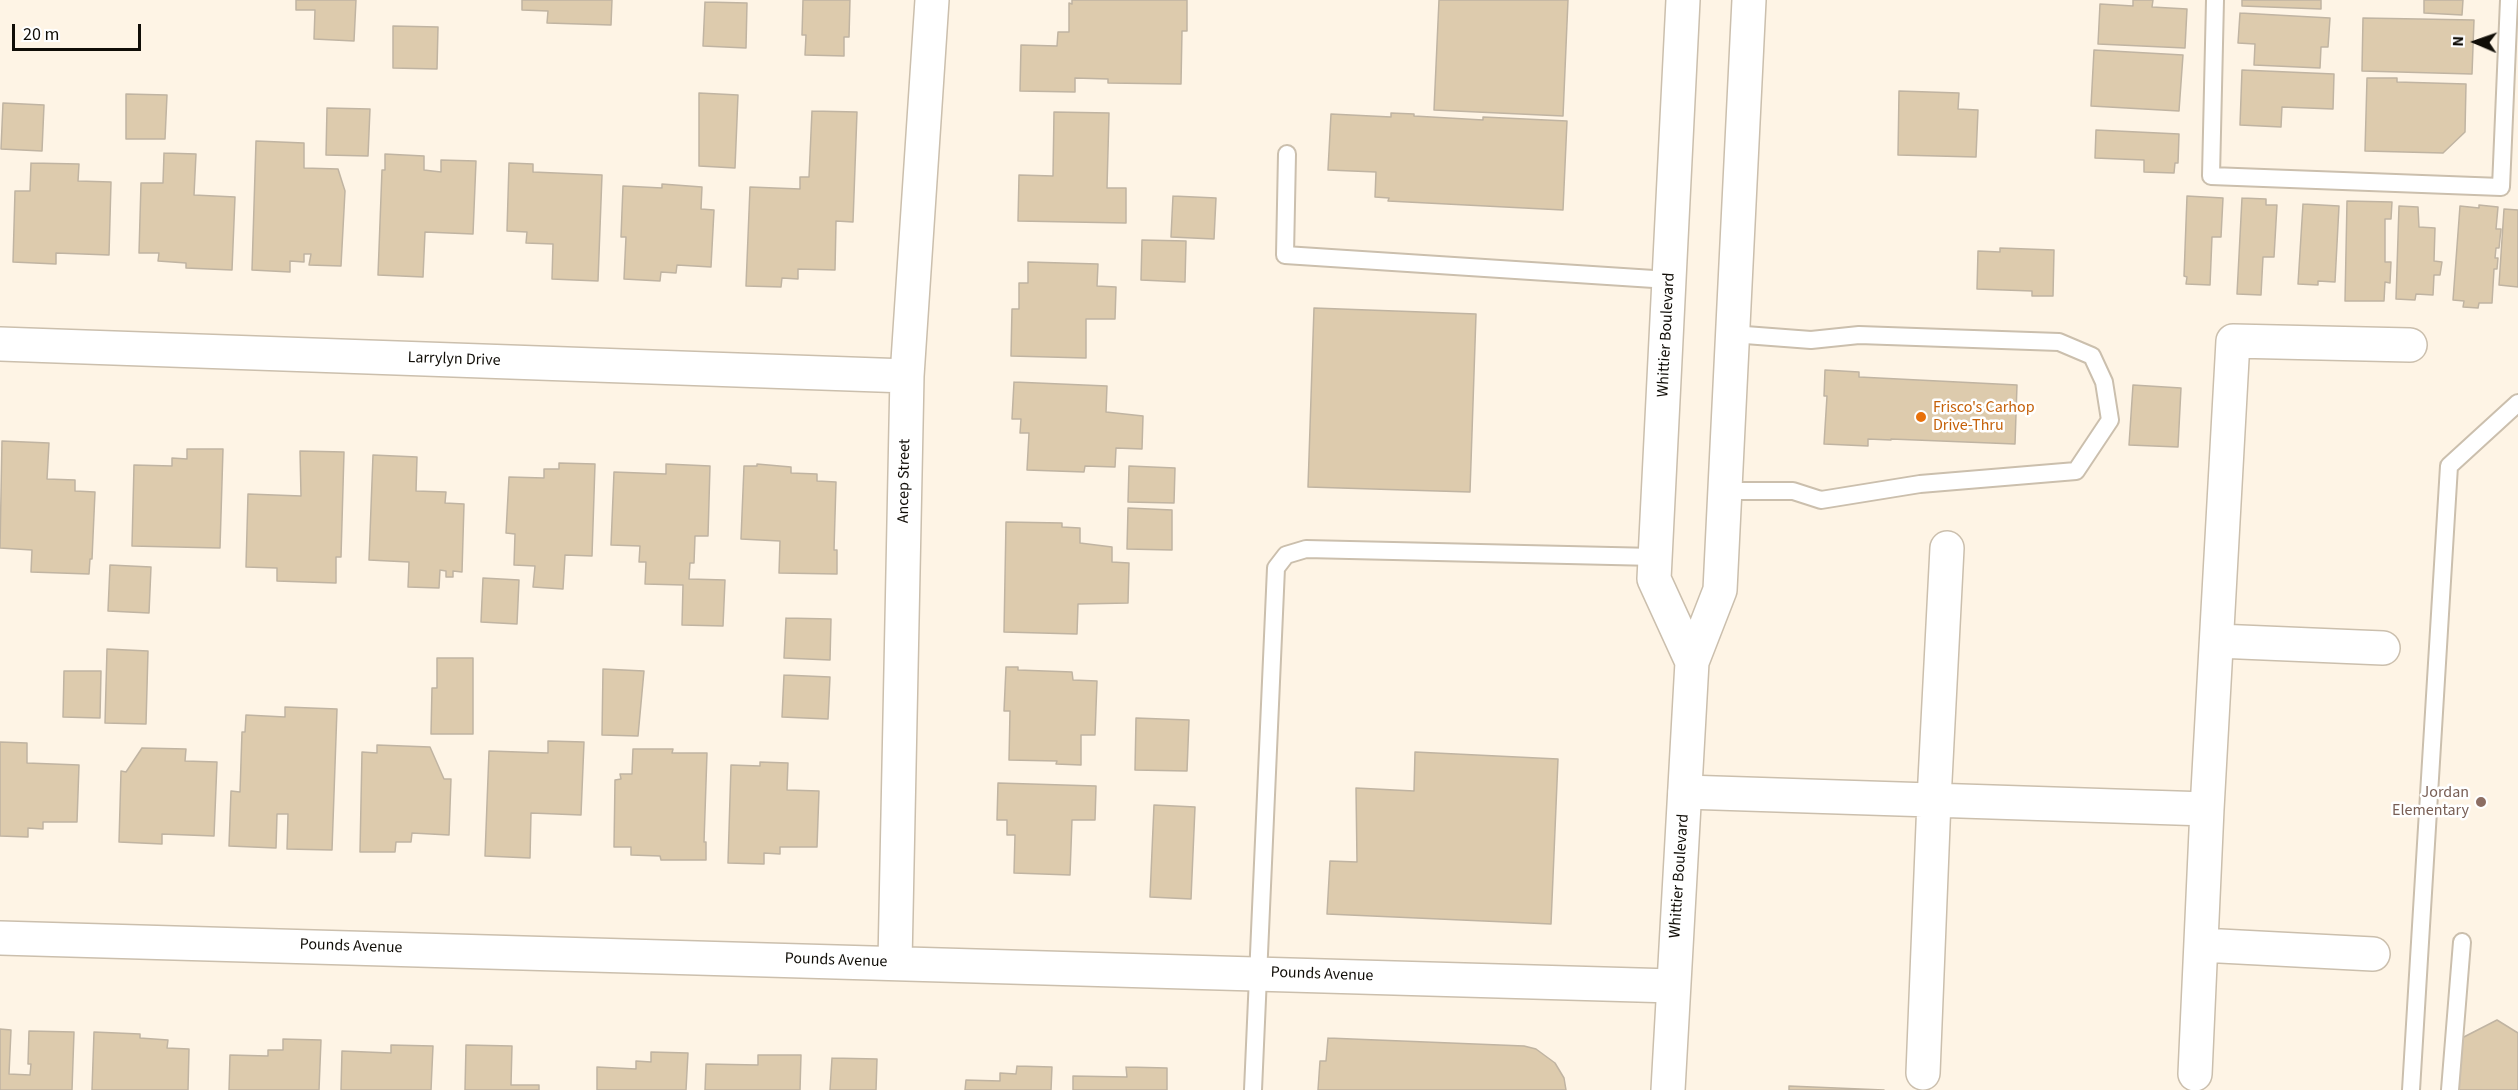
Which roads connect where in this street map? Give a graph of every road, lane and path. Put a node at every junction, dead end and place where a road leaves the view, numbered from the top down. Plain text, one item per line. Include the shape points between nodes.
1 (932, 0) edge
2 (1683, 0) edge
3 (1749, 0) edge
4 (2215, 0) edge
5 (2509, 0) edge
6 (1287, 154) dead end
7 (1670, 280) junction
8 (1732, 334) junction
9 (0, 344) edge
10 (2410, 345) dead end
11 (907, 376) junction
12 (2518, 403) edge
13 (1724, 491) junction
14 (1947, 548) dead end
15 (1656, 557) junction
16 (2217, 641) junction
17 (2382, 648) dead end
18 (1692, 662) junction
19 (1685, 792) junction
20 (1934, 800) junction
21 (2207, 809) junction
22 (0, 938) edge
23 (2462, 942) dead end
24 (2201, 945) junction
25 (2373, 954) dead end
26 (895, 963) junction
27 (1257, 973) junction
28 (1673, 986) junction
29 (1923, 1073) dead end
30 (2195, 1074) dead end
31 (1253, 1090) edge
32 (1668, 1090) edge
33 (2411, 1090) edge
34 (2450, 1090) edge

1 - 11 street, Ancep Street
2 - 7 street, Whittier Boulevard
3 - 8 street, Whittier Boulevard
4 - 5 lane via 2211,176 2501,187
6 - 7 lane via 1285,255
7 - 15 street, Whittier Boulevard
8 - 13 street, Whittier Boulevard
8 - 13 lane via 1811,340 1859,335 2060,342 2092,357 2104,382 2110,420 2076,471 1920,484 1821,500 1793,491
9 - 11 street, Larrylyn Drive
10 - 16 street via 2234,341
11 - 26 street, Ancep Street
12 - 33 lane via 2449,466
13 - 18 street, Whittier Boulevard via 1720,590
14 - 20 street
15 - 18 street, Whittier Boulevard via 1654,579
15 - 27 lane via 1306,549 1286,555 1276,567
16 - 17 street
16 - 21 street
18 - 19 street, Whittier Boulevard
19 - 20 street
19 - 28 street, Whittier Boulevard
20 - 21 street
20 - 29 street
21 - 24 street
22 - 26 street, Pounds Avenue
23 - 34 lane
24 - 25 street
24 - 30 street
26 - 27 street, Pounds Avenue
27 - 28 street, Pounds Avenue
27 - 31 lane
28 - 32 street, Whittier Boulevard

